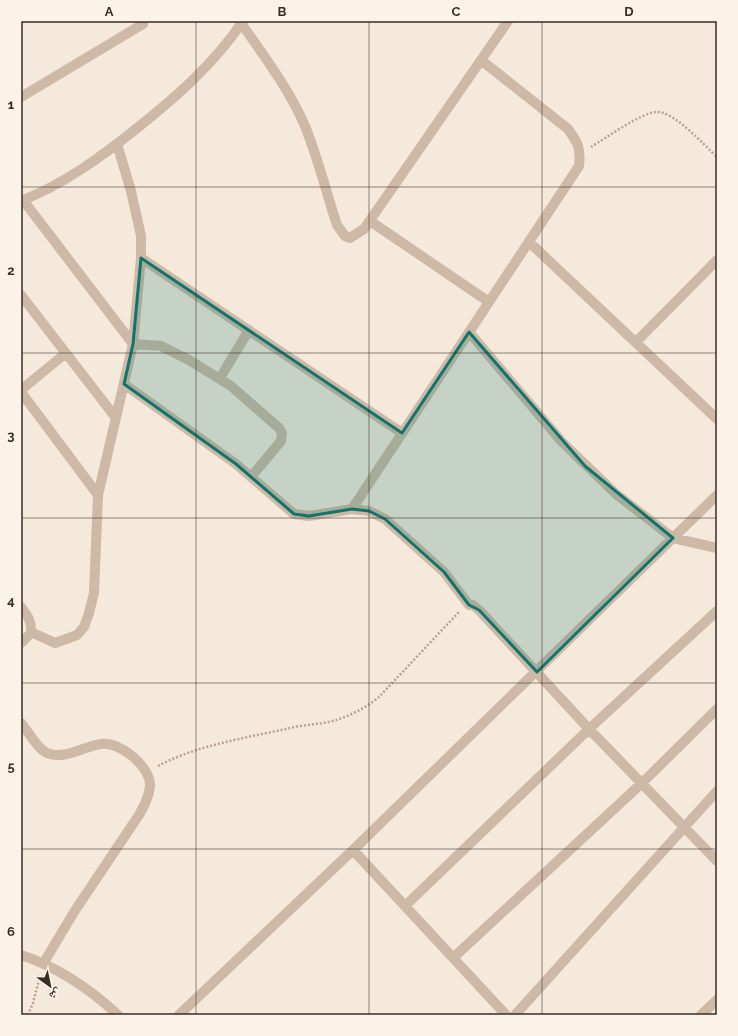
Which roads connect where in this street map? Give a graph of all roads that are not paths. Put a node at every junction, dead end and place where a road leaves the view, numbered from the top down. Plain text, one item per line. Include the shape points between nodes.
1 (508, 21) edge
2 (242, 22) edge
3 (143, 24) dead end
4 (481, 60) junction
5 (21, 97) edge
6 (117, 144) junction
7 (22, 201) edge
8 (370, 221) junction
9 (529, 242) junction
10 (141, 258) junction
11 (717, 260) edge
12 (21, 295) edge
13 (489, 302) junction
14 (249, 330) junction
15 (470, 332) junction
16 (636, 342) junction
17 (133, 344) junction
18 (66, 353) junction
19 (220, 378) junction
20 (124, 384) junction
21 (21, 391) edge
22 (116, 418) junction
23 (717, 419) edge
24 (402, 434) junction
25 (252, 477) junction
26 (98, 495) junction
27 (717, 495) edge
28 (352, 509) junction
29 (673, 538) junction
30 (717, 548) edge
31 (21, 607) edge
32 (717, 611) edge
33 (31, 632) junction
34 (21, 643) edge
35 (537, 672) junction
36 (717, 709) edge
37 (21, 723) edge
38 (590, 729) junction
39 (642, 783) junction
40 (717, 791) edge
41 (685, 827) junction
42 (353, 850) junction
43 (717, 861) edge
44 (405, 906) junction
45 (21, 955) edge
46 (453, 958) junction
47 (43, 964) junction
48 (717, 1000) edge
49 (118, 1015) edge
50 (179, 1015) edge
51 (506, 1015) edge
52 (515, 1015) edge
53 (701, 1015) edge

1 - 4 street
2 - 6 street via 200,73 174,99
2 - 8 street via 296,106 341,232 350,238 354,237
3 - 5 street
4 - 8 street
4 - 9 street via 568,129 581,152 579,166
6 - 7 street via 63,182
6 - 10 street via 141,236
7 - 17 street
8 - 13 street
9 - 13 street
9 - 16 street
10 - 14 street
10 - 17 street
11 - 16 street
12 - 18 street
13 - 15 street
14 - 19 street
14 - 24 street
15 - 24 street
15 - 29 street via 562,442 616,494
16 - 23 street
17 - 19 street via 161,346
17 - 20 street
18 - 21 street
18 - 22 street
19 - 25 street via 282,433 281,441
20 - 22 street
20 - 25 street
21 - 26 street
22 - 26 street
24 - 28 street
25 - 28 street via 294,514 301,516
26 - 33 street via 94,593 84,627 77,635 56,643
27 - 29 street
28 - 35 street via 369,511 385,519 444,572 469,605 479,610
29 - 30 street
29 - 35 street
31 - 33 street via 30,621
32 - 38 street
33 - 34 street
35 - 38 street
35 - 42 street via 503,702
36 - 39 street
37 - 47 street via 44,752 52,755 102,744 118,747 134,758 147,772 150,785 147,800 139,815 74,912
38 - 39 street
38 - 44 street
39 - 41 street
39 - 46 street
40 - 41 street
41 - 43 street
41 - 52 street
42 - 44 street
42 - 50 street
44 - 46 street
45 - 47 street
46 - 51 street
47 - 49 street via 70,976
48 - 53 street

